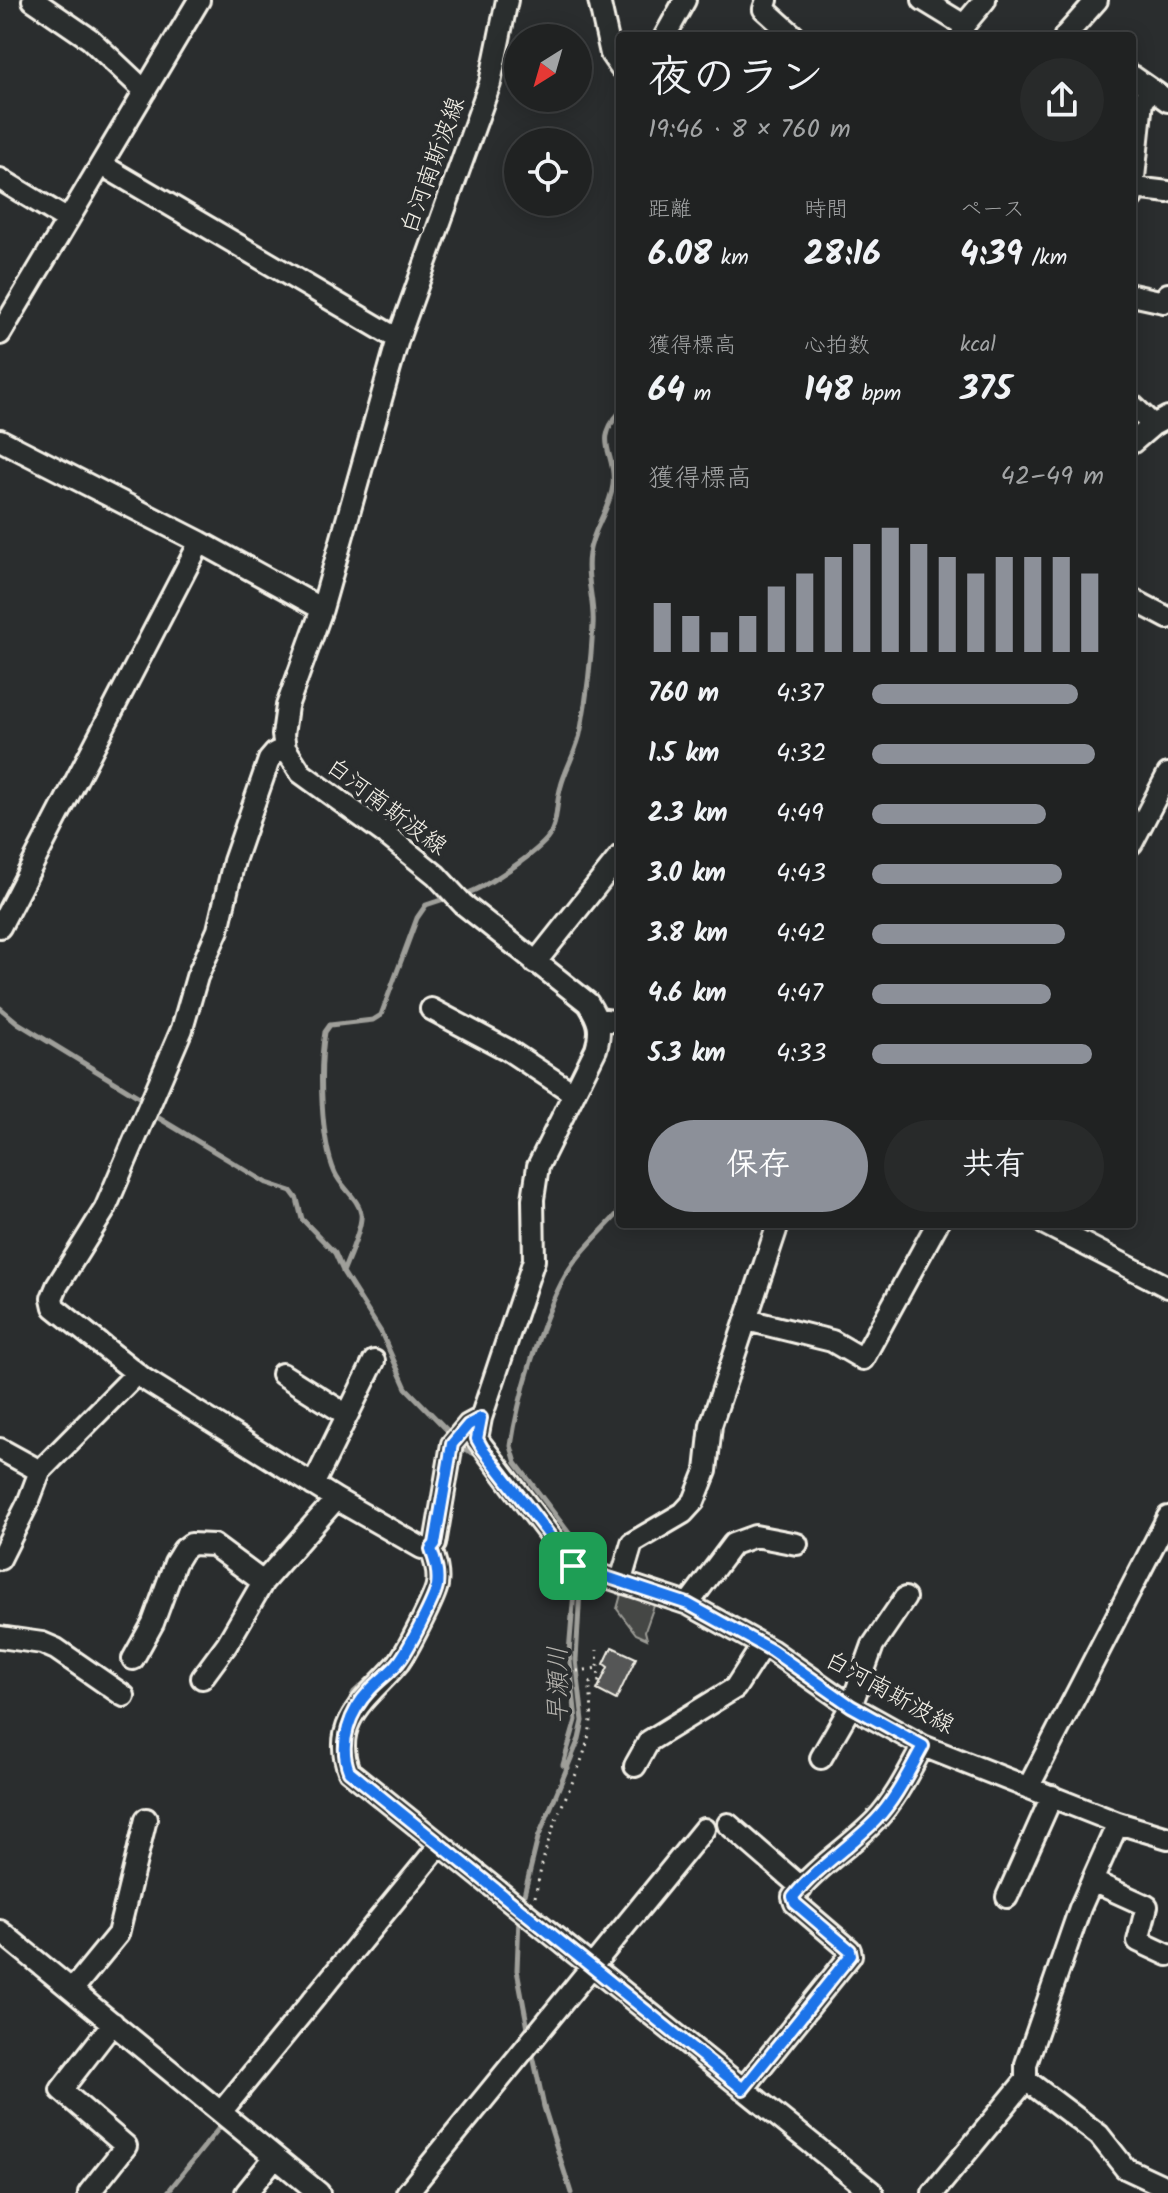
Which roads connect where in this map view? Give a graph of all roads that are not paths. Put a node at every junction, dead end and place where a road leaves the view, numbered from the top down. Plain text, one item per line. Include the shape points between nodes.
1 (33, 0) edge
2 (199, 0) edge
3 (507, 0) edge
4 (599, 0) edge
5 (685, 0) edge
6 (767, 0) edge
7 (923, 0) edge
8 (985, 0) edge
9 (1097, 0) edge
10 (963, 30) edge
11 (667, 32) edge
12 (790, 32) edge
13 (1069, 32) edge
14 (616, 61) edge
15 (1136, 79) edge
16 (145, 91) junction
17 (1159, 96) edge
18 (102, 165) junction
19 (1136, 170) edge
20 (0, 179) edge
21 (1168, 192) edge
22 (1136, 193) edge
23 (68, 220) junction
24 (1168, 294) edge
25 (1136, 296) edge
26 (0, 334) edge
27 (398, 339) junction
28 (1136, 407) edge
29 (1160, 421) edge
30 (0, 440) edge
31 (1136, 440) edge
32 (200, 542) junction
33 (1136, 601) edge
34 (322, 609) junction
35 (1168, 618) edge
36 (285, 748) junction
37 (1168, 774) edge
38 (1136, 835) edge
39 (616, 861) edge
40 (0, 927) edge
41 (535, 963) junction
42 (431, 1009) dead end
43 (598, 1019) junction
44 (616, 1021) edge
45 (573, 1093) junction
46 (777, 1228) edge
47 (935, 1228) edge
48 (1053, 1228) edge
49 (1168, 1287) edge
50 (747, 1320) junction
51 (374, 1361) dead end
52 (137, 1373) junction
53 (282, 1374) dead end
54 (347, 1415) junction
55 (481, 1418) junction
56 (0, 1449) edge
57 (40, 1471) junction
58 (313, 1485) junction
59 (336, 1499) junction
60 (1168, 1517) edge
61 (797, 1544) dead end
62 (431, 1549) junction
63 (0, 1559) edge
64 (621, 1580) junction
65 (263, 1582) junction
66 (905, 1598) dead end
67 (688, 1604) junction
68 (0, 1637) edge
69 (762, 1646) junction
70 (133, 1659) dead end
71 (202, 1678) dead end
72 (124, 1696) dead end
73 (851, 1706) junction
74 (923, 1746) junction
75 (821, 1758) dead end
76 (635, 1766) dead end
77 (1029, 1786) junction
78 (1052, 1796) junction
79 (146, 1819) dead end
80 (1118, 1823) junction
81 (728, 1824) dead end
82 (704, 1829) dead end
83 (1168, 1838) edge
84 (439, 1846) junction
85 (1092, 1881) junction
86 (802, 1888) junction
87 (1007, 1897) dead end
88 (0, 1931) edge
89 (1168, 1955) edge
90 (591, 1966) junction
91 (73, 1989) junction
92 (113, 2023) junction
93 (1026, 2080) junction
94 (743, 2089) junction
95 (221, 2112) junction
96 (275, 2157) junction
97 (1168, 2188) edge
98 (90, 2193) edge
99 (246, 2193) edge
100 (319, 2193) edge
101 (407, 2193) edge
102 (873, 2193) edge
103 (933, 2193) edge

1 - 16 street via 90,39
2 - 16 street
3 - 27 street, 白河南斯波線 via 490,83
4 - 14 street
5 - 11 street
6 - 12 street via 764,9
7 - 10 street
8 - 10 street
9 - 13 street
15 - 17 street
16 - 18 street
17 - 19 street via 1142,101
18 - 23 street
18 - 27 street
20 - 23 street
21 - 22 street
23 - 26 street
24 - 25 street via 1156,303
27 - 34 street, 白河南斯波線
28 - 29 street
29 - 31 street
30 - 32 street
32 - 34 street
32 - 40 street
33 - 35 street
34 - 36 street, 白河南斯波線 via 287,706
36 - 41 street, 白河南斯波線 via 301,773 384,833
36 - 52 street via 269,760 182,1029 105,1209 52,1298 62,1316
37 - 38 street
39 - 41 street
41 - 43 street, 白河南斯波線 via 588,1003
42 - 45 street
43 - 44 street
43 - 45 street via 596,1049
45 - 55 street via 538,1166 534,1260
46 - 50 street
47 - 50 street via 863,1359 832,1341
48 - 49 street
50 - 64 street via 711,1425 706,1471 694,1501 632,1543
51 - 54 street
52 - 57 street
52 - 58 street
53 - 54 street
54 - 58 street
55 - 62 street via 452,1444
55 - 64 street, 白河南斯波線 via 477,1439 482,1448 573,1566
56 - 57 street
57 - 63 street
58 - 59 street
59 - 62 street
59 - 65 street
60 - 77 street
61 - 67 street via 755,1536 733,1544
62 - 84 street via 437,1587 402,1658 354,1711 345,1761 354,1778
64 - 67 street, 白河南斯波線
65 - 70 street via 213,1545 191,1544 175,1563
65 - 71 street
66 - 73 street via 873,1645
67 - 69 street, 白河南斯波線
68 - 72 street via 56,1649
69 - 73 street, 白河南斯波線
69 - 76 street via 735,1688 649,1741
73 - 74 street, 白河南斯波線
73 - 75 street
74 - 77 street, 白河南斯波線
74 - 86 street via 876,1820
77 - 78 street, 白河南斯波線
78 - 80 street, 白河南斯波線
78 - 87 street
79 - 91 street via 118,1934
80 - 83 street, 白河南斯波線
80 - 85 street
81 - 86 street
82 - 90 street
84 - 90 street via 530,1912
84 - 95 street
85 - 89 street via 1147,1906 1138,1941
85 - 93 street via 1026,2064
86 - 94 street via 793,1897 795,1903 851,1955
88 - 91 street
90 - 94 street
90 - 101 street
91 - 92 street
92 - 95 street
92 - 98 street via 61,2090 126,2146
93 - 97 street via 1099,2135 1125,2168
93 - 103 street
94 - 102 street
95 - 96 street
96 - 99 street
96 - 100 street

